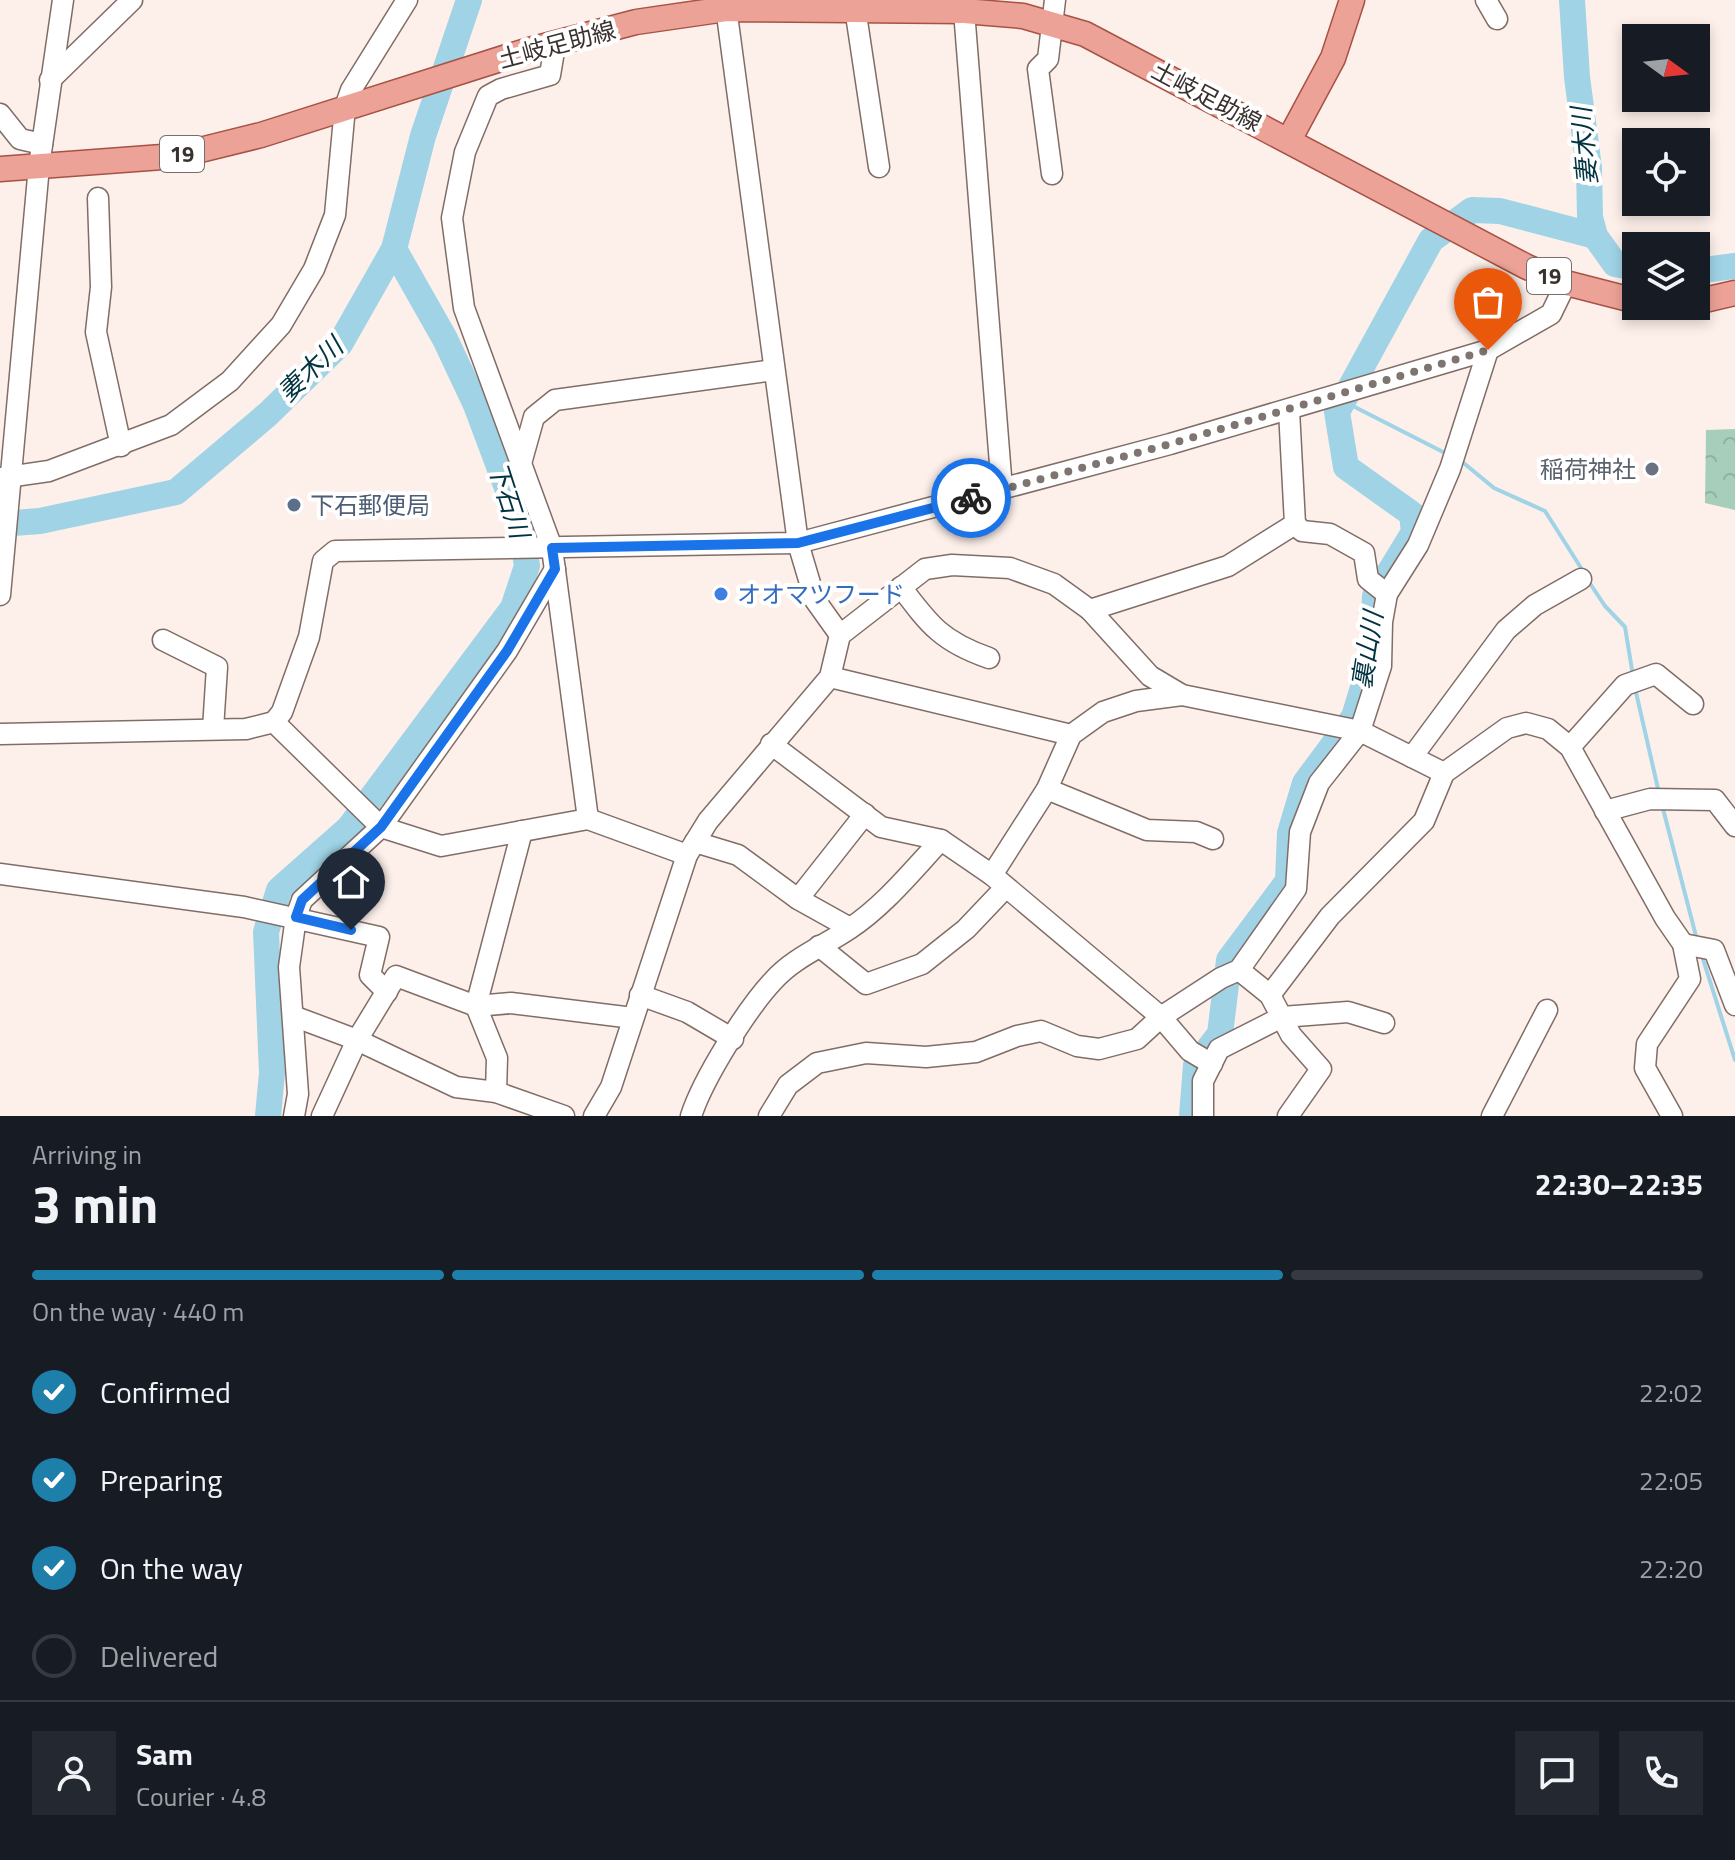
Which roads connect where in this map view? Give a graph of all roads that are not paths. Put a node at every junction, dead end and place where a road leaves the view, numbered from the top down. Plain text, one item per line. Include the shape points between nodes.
1 (63, 0) edge
2 (132, 0) edge
3 (407, 0) edge
4 (1352, 0) edge
5 (1486, 0) edge
6 (726, 4) edge
7 (855, 8) junction
8 (964, 11) junction
9 (1054, 12) edge
10 (1497, 19) dead end
11 (555, 45) junction
12 (50, 80) junction
13 (352, 105) junction
14 (0, 114) edge
15 (1289, 140) junction
16 (41, 155) junction
17 (879, 167) dead end
18 (0, 169) edge
19 (1052, 174) dead end
20 (98, 198) dead end
21 (1566, 283) junction
22 (1735, 293) edge
23 (1622, 297) edge
24 (1710, 299) edge
25 (1488, 350) junction
26 (774, 370) junction
27 (1289, 410) junction
28 (121, 446) junction
29 (520, 467) junction
30 (6, 479) edge
31 (1002, 489) junction
32 (1295, 524) junction
33 (798, 543) junction
34 (552, 548) junction
35 (555, 569) junction
36 (1581, 579) dead end
37 (1, 582) edge
38 (901, 587) junction
39 (1387, 594) junction
40 (1090, 610) junction
41 (840, 635) junction
42 (163, 640) dead end
43 (989, 658) dead end
44 (830, 677) junction
45 (1182, 695) junction
46 (1693, 704) dead end
47 (274, 722) junction
48 (213, 729) junction
49 (1360, 731) junction
50 (0, 734) edge
51 (1071, 735) junction
52 (771, 744) junction
53 (1570, 747) junction
54 (1412, 757) junction
55 (1444, 773) junction
56 (1047, 789) junction
57 (1605, 811) junction
58 (865, 814) junction
59 (588, 819) junction
60 (1735, 826) edge
61 (381, 827) junction
62 (522, 831) junction
63 (1213, 839) dead end
64 (941, 840) junction
65 (691, 849) junction
66 (0, 874) edge
67 (999, 881) junction
68 (798, 899) junction
69 (296, 917) junction
70 (850, 928) junction
71 (1683, 944) junction
72 (819, 946) junction
73 (1230, 974) junction
74 (387, 992) junction
75 (640, 995) junction
76 (1270, 995) junction
77 (1735, 1005) edge
78 (476, 1006) junction
79 (1547, 1010) dead end
80 (293, 1016) junction
81 (1161, 1017) junction
82 (1282, 1017) junction
83 (633, 1018) junction
84 (1384, 1023) dead end
85 (733, 1039) junction
86 (357, 1040) junction
87 (1212, 1064) junction
88 (496, 1092) junction
89 (294, 1116) edge
90 (322, 1116) edge
91 (564, 1116) edge
92 (594, 1116) edge
93 (691, 1116) edge
94 (769, 1116) edge
95 (1203, 1116) edge
96 (1288, 1116) edge
97 (1492, 1116) edge
98 (1672, 1116) edge

1 - 12 street
2 - 12 street
3 - 13 street via 351,90
4 - 15 main road via 1333,58
5 - 10 street
6 - 7 main road, 土岐足助線 / 19
6 - 11 main road, 土岐足助線 / 19
6 - 26 street
7 - 8 main road, 土岐足助線 / 19
7 - 17 street
8 - 9 main road, 土岐足助線 / 19 via 1023,16
8 - 31 street
9 - 15 main road, 土岐足助線 / 19
9 - 19 street via 1048,59 1038,69
11 - 13 main road, 土岐足助線 / 19
11 - 29 street via 550,75 488,96 465,152 452,218 464,308
12 - 16 street
13 - 16 main road, 土岐足助線 / 19 via 176,156
13 - 28 street via 335,215 314,269 281,325 230,381 171,425
14 - 16 street
15 - 21 main road, 土岐足助線 / 19
16 - 18 main road, 土岐足助線 / 19
16 - 30 street
20 - 28 street via 101,287 96,332
21 - 23 main road, 土岐足助線 / 19
21 - 25 street via 1551,314
22 - 24 main road
25 - 27 street
25 - 39 street via 1450,469 1418,545
26 - 29 street via 555,400 534,417
26 - 33 street
27 - 31 street
27 - 32 street
28 - 30 street
29 - 34 street
30 - 37 street
31 - 33 street
32 - 39 street via 1302,531 1330,534 1364,553 1368,579
32 - 40 street via 1228,566
33 - 34 street
33 - 41 street via 815,600
34 - 35 street
34 - 47 street via 335,551 323,561 309,637
35 - 59 street
35 - 61 street via 507,651
36 - 54 street via 1535,605 1506,630
38 - 40 street via 925,569 1010,568 1054,584
38 - 41 street
38 - 43 street via 932,629
39 - 49 street via 1381,666
40 - 45 street via 1150,676
41 - 44 street
42 - 48 street via 217,667
44 - 51 street
44 - 52 street
45 - 49 street
45 - 51 street via 1103,712
46 - 53 street via 1656,674 1625,685
47 - 48 street
47 - 61 street
48 - 50 street
49 - 54 street
49 - 73 street via 1319,783 1300,832 1296,889
51 - 56 street
52 - 58 street
52 - 65 street
53 - 55 street via 1548,729 1526,723 1507,728
53 - 57 street
54 - 55 street
55 - 76 street via 1424,821 1330,916
56 - 63 street via 1147,830 1196,832
56 - 67 street
57 - 60 street via 1650,799 1715,800
57 - 71 street
58 - 64 street via 881,827
58 - 68 street
59 - 62 street
59 - 65 street
61 - 62 street via 441,846
61 - 69 street via 302,900
62 - 78 street
64 - 67 street
64 - 70 street
65 - 68 street via 738,855
65 - 75 street
66 - 69 street
67 - 72 street via 966,929 922,964 866,984
67 - 81 street
68 - 70 street
69 - 74 street via 379,937 370,975
69 - 80 street via 289,967
70 - 72 street
71 - 77 street via 1714,950
71 - 98 street via 1690,979 1647,1044 1645,1068
72 - 85 street via 773,980
73 - 76 street
73 - 81 street
74 - 78 street via 396,976
74 - 86 street
75 - 83 street
75 - 85 street via 687,1012
76 - 82 street
78 - 83 street via 511,1003
78 - 88 street via 497,1058
79 - 97 street
80 - 86 street
80 - 89 street via 298,1094
81 - 87 street via 1190,1051
81 - 94 street via 1137,1039 1099,1049 1041,1031 976,1052 926,1057 866,1053 817,1063 788,1085
82 - 84 street via 1348,1012
82 - 87 street via 1219,1049
82 - 96 street via 1321,1069
83 - 92 street via 611,1087
85 - 93 street via 701,1086
86 - 88 street via 456,1087
86 - 90 street
87 - 95 street via 1203,1081
88 - 91 street

